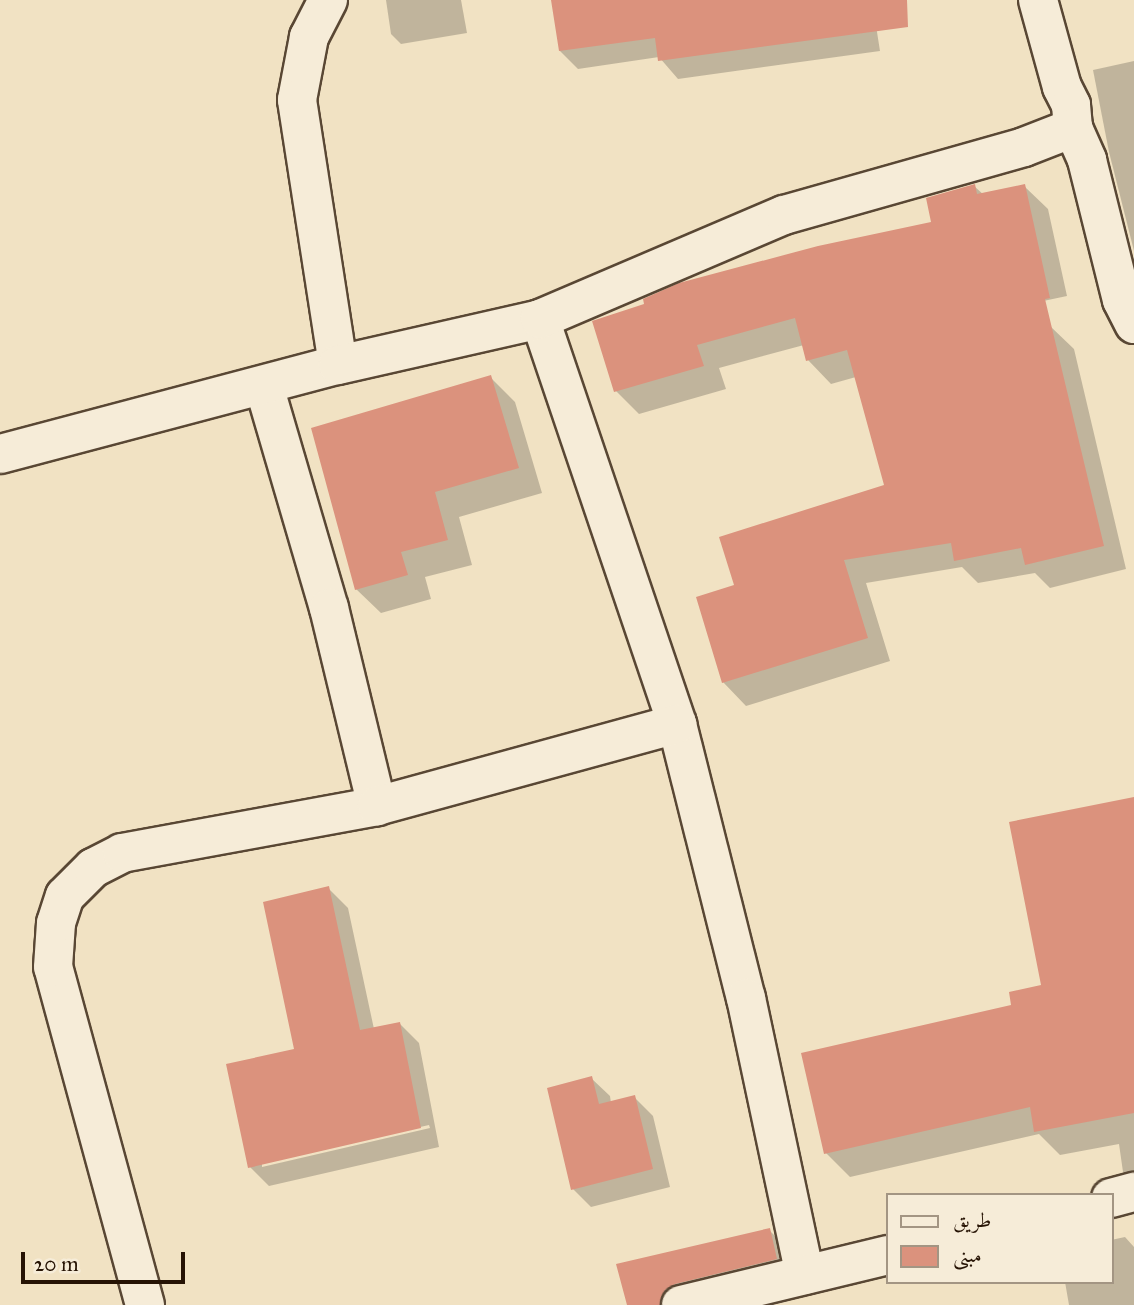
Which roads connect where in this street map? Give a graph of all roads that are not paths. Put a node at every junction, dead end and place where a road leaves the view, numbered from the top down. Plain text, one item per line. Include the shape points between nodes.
1 (328, 0) edge
2 (1038, 0) edge
3 (1073, 128) junction
4 (1130, 308) edge
5 (540, 319) junction
6 (338, 365) junction
7 (264, 386) junction
8 (0, 454) edge
9 (677, 724) junction
10 (377, 806) junction
11 (1134, 1192) edge
12 (1113, 1197) edge
13 (886, 1255) edge
14 (805, 1275) junction
15 (145, 1305) edge
16 (681, 1305) edge

1 - 6 street via 309,37 297,100
2 - 3 street via 1071,105
3 - 4 street via 1087,160
3 - 5 street via 1024,147 784,215
5 - 6 street
5 - 9 street
6 - 7 street
7 - 8 street
7 - 10 street via 330,608
9 - 10 street
9 - 14 street via 746,998
10 - 15 street via 122,853 93,868 65,897 56,923 53,967
11 - 12 street
13 - 14 street
14 - 16 street

